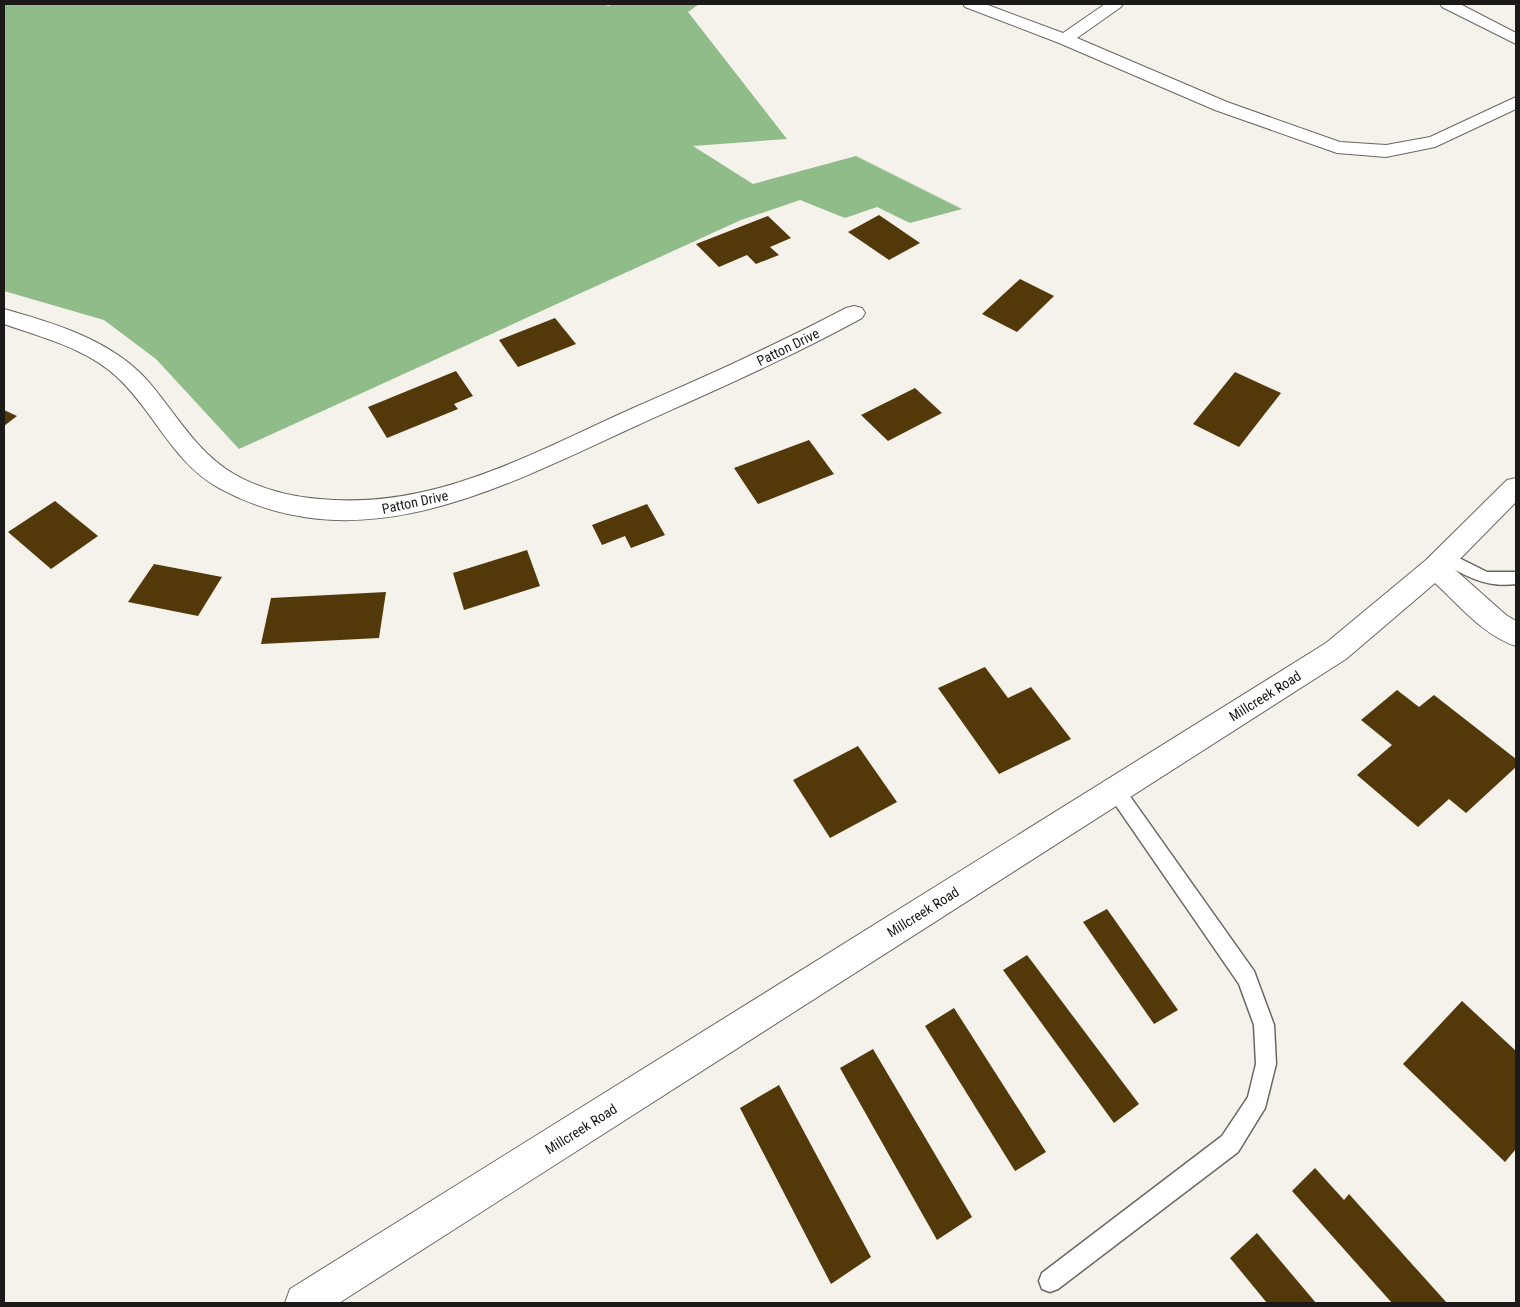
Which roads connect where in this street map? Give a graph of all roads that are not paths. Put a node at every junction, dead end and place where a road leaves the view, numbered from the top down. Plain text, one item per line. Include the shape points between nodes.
1 (971, 4) edge
2 (1115, 4) edge
3 (1448, 4) edge
4 (1516, 39) edge
5 (1065, 40) junction
6 (1516, 102) edge
7 (854, 313) dead end
8 (4, 316) edge
9 (1516, 487) edge
10 (1440, 562) junction
11 (1516, 578) edge
12 (1516, 635) edge
13 (1116, 790) junction
14 (1050, 1280) dead end
15 (304, 1303) edge

1 - 5 street
2 - 5 street
3 - 4 street
5 - 6 street via 1221,106 1337,147 1386,151 1435,141
7 - 8 street, Patton Drive via 792,346 470,489 420,503 378,510 336,511 260,497 229,483 182,444 132,378 112,361 86,347
9 - 10 street, Millcreek Road
10 - 11 lane via 1481,578
10 - 12 street via 1496,623
10 - 13 street, Millcreek Road via 1336,651
13 - 14 lane via 1247,978 1264,1025 1266,1064 1258,1101 1230,1144
13 - 15 street, Millcreek Road

